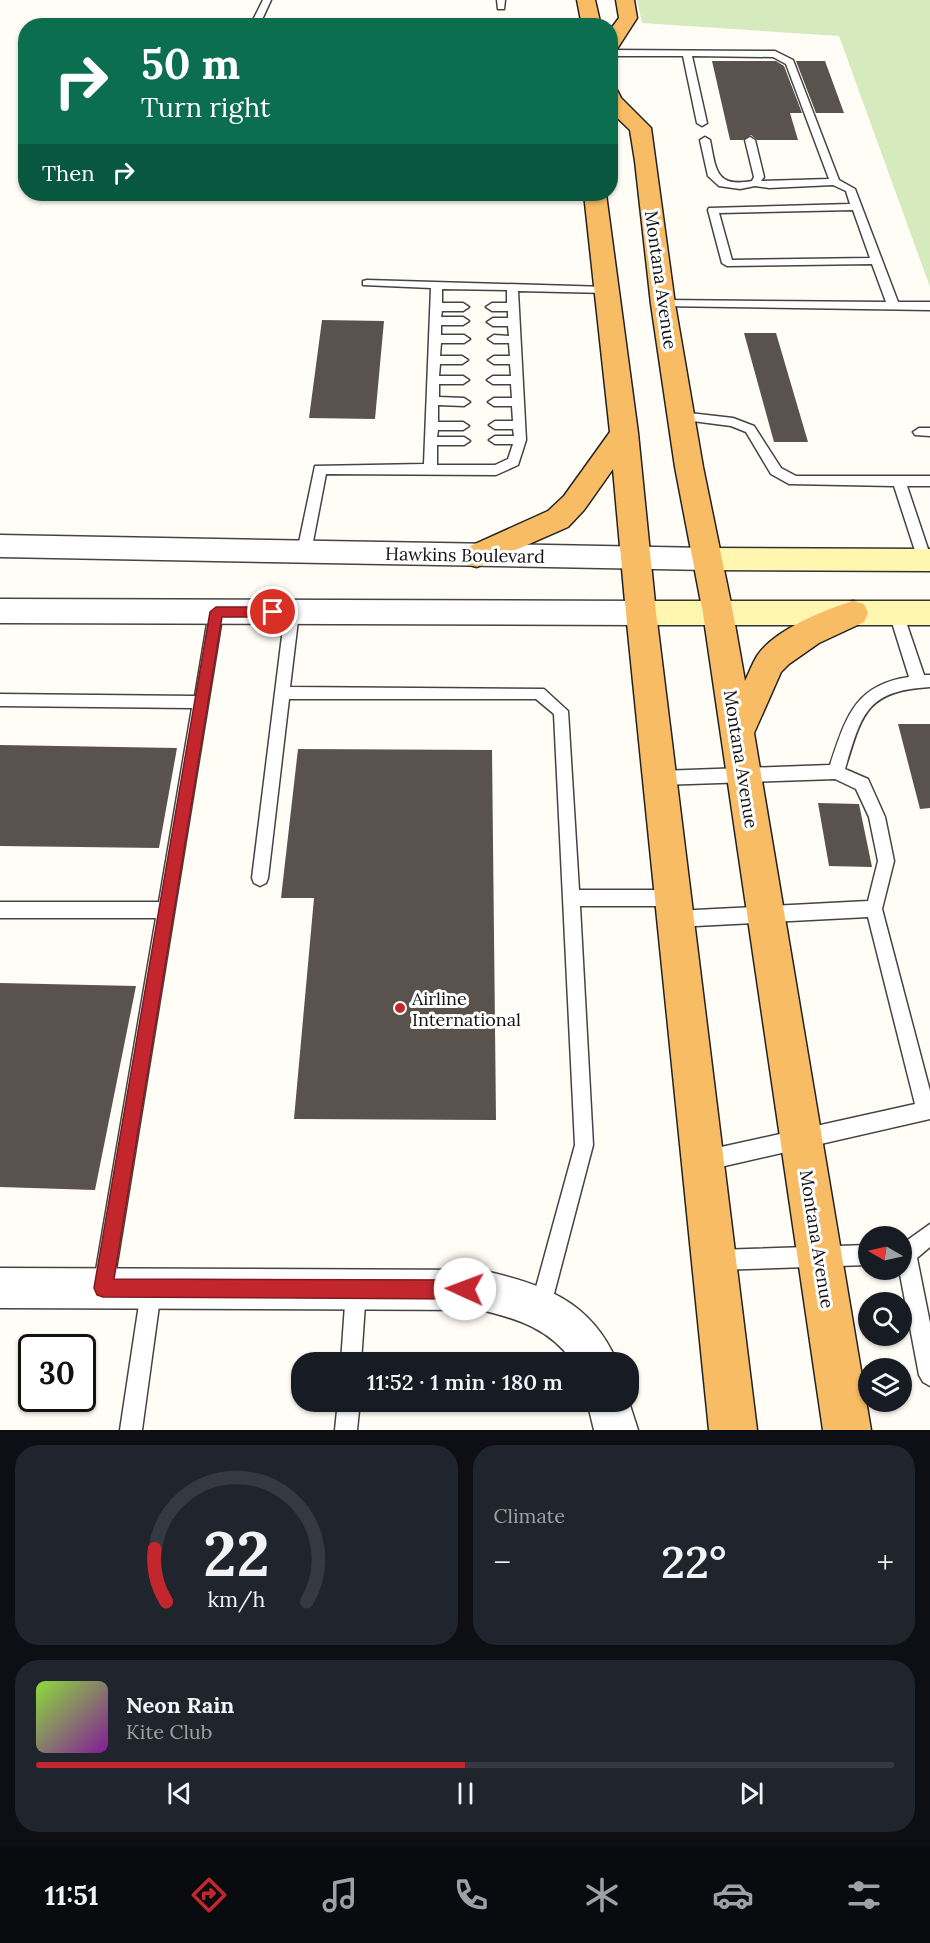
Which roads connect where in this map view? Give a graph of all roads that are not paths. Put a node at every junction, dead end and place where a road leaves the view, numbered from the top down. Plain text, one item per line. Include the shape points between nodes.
1 (267, 0) edge
2 (586, 0) edge
3 (624, 0) edge
4 (258, 18) edge
5 (595, 18) edge
6 (618, 23) edge
7 (618, 36) edge
8 (687, 54) junction
9 (618, 106) edge
10 (702, 123) dead end
11 (705, 140) dead end
12 (750, 140) dead end
13 (835, 182) junction
14 (755, 183) junction
15 (596, 201) edge
16 (856, 207) junction
17 (877, 261) junction
18 (367, 283) dead end
19 (437, 284) junction
20 (512, 286) junction
21 (607, 290) junction
22 (663, 304) junction
23 (893, 305) junction
24 (930, 306) edge
25 (436, 307) junction
26 (463, 307) dead end
27 (492, 307) dead end
28 (513, 307) junction
29 (436, 321) junction
30 (463, 321) dead end
31 (493, 322) dead end
32 (514, 322) junction
33 (435, 339) junction
34 (464, 339) dead end
35 (494, 339) dead end
36 (515, 340) junction
37 (434, 360) junction
38 (462, 360) dead end
39 (494, 360) dead end
40 (516, 360) junction
41 (433, 380) junction
42 (463, 380) dead end
43 (493, 380) dead end
44 (517, 380) junction
45 (433, 401) junction
46 (464, 402) dead end
47 (494, 402) dead end
48 (518, 402) junction
49 (681, 416) junction
50 (495, 425) dead end
51 (432, 426) junction
52 (463, 426) dead end
53 (519, 426) junction
54 (624, 434) junction
55 (495, 440) dead end
56 (520, 440) junction
57 (431, 441) junction
58 (464, 441) dead end
59 (430, 469) junction
60 (930, 481) edge
61 (898, 482) junction
62 (0, 546) edge
63 (304, 552) junction
64 (477, 556) junction
65 (636, 558) junction
66 (708, 559) junction
67 (927, 560) edge
68 (0, 611) edge
69 (216, 612) junction
70 (292, 612) junction
71 (641, 613) junction
72 (718, 613) junction
73 (853, 613) junction
74 (896, 613) junction
75 (930, 613) edge
76 (924, 681) edge
77 (282, 693) junction
78 (0, 700) edge
79 (201, 702) junction
80 (737, 733) junction
81 (836, 772) junction
82 (743, 775) junction
83 (660, 778) junction
84 (260, 878) dead end
85 (572, 898) junction
86 (675, 909) junction
87 (874, 909) junction
88 (0, 910) edge
89 (165, 910) junction
90 (765, 913) junction
91 (802, 1139) junction
92 (703, 1161) junction
93 (930, 1234) edge
94 (912, 1248) edge
95 (858, 1255) edge
96 (820, 1257) junction
97 (714, 1260) junction
98 (910, 1280) edge
99 (0, 1288) edge
100 (103, 1288) junction
101 (152, 1288) junction
102 (356, 1288) junction
103 (540, 1309) junction
104 (352, 1352) edge
105 (590, 1352) edge
106 (930, 1375) edge
107 (348, 1412) edge
108 (611, 1412) edge
109 (131, 1430) edge
110 (346, 1430) edge
111 (616, 1430) edge
112 (733, 1430) edge
113 (847, 1430) edge

1 - 4 lane
2 - 5 highway
3 - 6 highway via 628,18
7 - 8 lane
8 - 10 lane
8 - 13 lane via 775,54 790,62
9 - 22 highway, Montana Avenue via 640,128
11 - 14 lane via 713,176 723,184
12 - 14 lane via 759,177
13 - 14 lane
13 - 16 lane via 850,189
15 - 21 highway
16 - 17 lane
16 - 17 lane via 714,210 727,263
17 - 23 lane
18 - 19 lane
19 - 20 lane
19 - 25 lane
20 - 21 lane
20 - 28 lane
21 - 54 highway
22 - 23 lane
22 - 49 highway, Montana Avenue
23 - 24 lane
25 - 26 lane
25 - 29 lane
27 - 28 lane
28 - 32 lane
29 - 30 lane
29 - 33 lane
31 - 32 lane
32 - 36 lane
33 - 34 lane
33 - 37 lane
35 - 36 lane
36 - 40 lane
37 - 38 lane
37 - 41 lane
39 - 40 lane
40 - 44 lane
41 - 42 lane
41 - 45 lane
43 - 44 lane
44 - 48 lane
45 - 46 lane
45 - 51 lane
47 - 48 lane
48 - 53 lane
49 - 61 lane via 733,422 750,429 776,471 794,481
49 - 66 highway, Montana Avenue
50 - 53 lane
51 - 52 lane
51 - 57 lane
53 - 56 lane
54 - 64 highway via 558,519
54 - 65 highway
55 - 56 lane
56 - 59 lane via 514,462 496,470
57 - 58 lane
57 - 59 lane
59 - 63 lane via 320,469
60 - 61 lane
61 - 67 lane
62 - 63 street, Hawkins Boulevard
63 - 64 street, Hawkins Boulevard
64 - 65 street, Hawkins Boulevard
65 - 66 street, Hawkins Boulevard
65 - 71 highway
66 - 67 main road, Hawkins Boulevard
66 - 72 highway, Montana Avenue
68 - 69 street
69 - 70 street
69 - 79 lane
70 - 71 street
70 - 77 lane
71 - 72 main road
71 - 83 highway
72 - 73 main road
72 - 80 highway, Montana Avenue
73 - 74 main road
73 - 80 highway via 788,644 774,657
74 - 75 main road
74 - 76 lane
76 - 81 lane via 891,687 872,696 851,728
77 - 84 lane
77 - 85 lane via 539,693 561,711
78 - 79 lane
79 - 89 lane
80 - 82 highway, Montana Avenue
81 - 82 lane
81 - 87 lane via 862,784 877,817 886,861
82 - 83 lane
82 - 90 highway, Montana Avenue
83 - 86 highway
85 - 86 lane
85 - 103 lane via 584,1145
86 - 90 lane
86 - 92 highway
87 - 90 lane
87 - 91 lane via 927,1111
88 - 89 lane
89 - 100 lane
90 - 91 highway, Montana Avenue
91 - 92 lane
91 - 96 highway, Montana Avenue
92 - 97 highway
93 - 94 lane
95 - 96 lane
96 - 97 lane
96 - 113 highway, Montana Avenue
97 - 112 highway
98 - 106 lane
99 - 100 street
100 - 101 street
101 - 102 street
101 - 109 lane
102 - 103 street via 481,1290 513,1297
102 - 104 lane
103 - 105 street via 562,1318
107 - 110 lane
108 - 111 street

